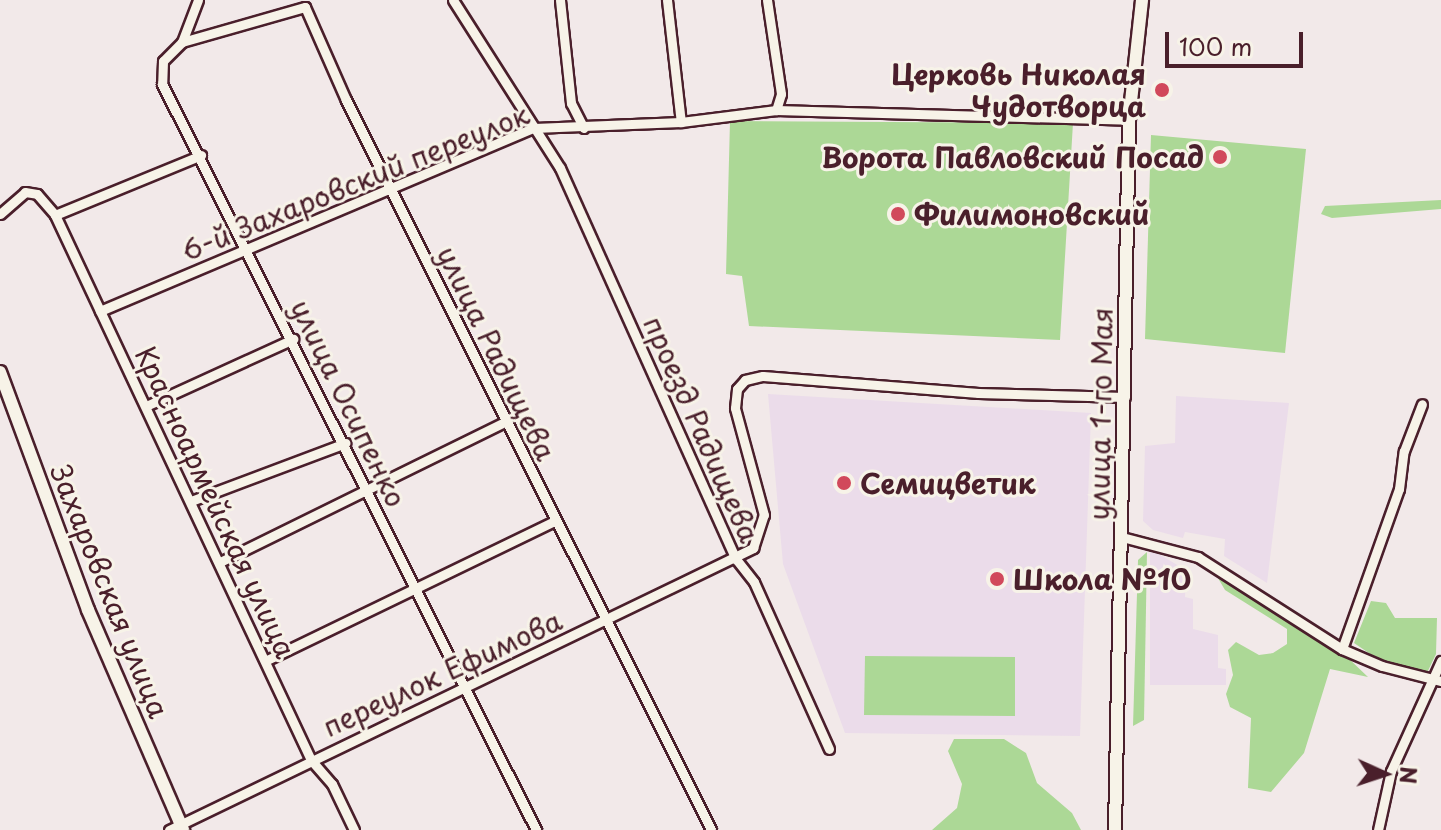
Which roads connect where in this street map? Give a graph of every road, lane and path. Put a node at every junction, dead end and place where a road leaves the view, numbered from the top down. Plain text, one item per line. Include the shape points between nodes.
1 (198, 0) edge
2 (453, 0) edge
3 (560, 0) edge
4 (667, 0) edge
5 (767, 0) edge
6 (1142, 0) edge
7 (306, 4) edge
8 (182, 42) junction
9 (776, 110) junction
10 (1129, 120) junction
11 (681, 122) junction
12 (534, 128) junction
13 (584, 128) junction
14 (201, 155) junction
15 (390, 186) junction
16 (0, 214) edge
17 (55, 215) junction
18 (247, 246) junction
19 (100, 311) junction
20 (293, 339) junction
21 (0, 372) edge
22 (1125, 397) junction
23 (1422, 404) dead end
24 (146, 406) junction
25 (507, 421) junction
26 (345, 443) junction
27 (367, 489) junction
28 (191, 501) junction
29 (556, 520) junction
30 (1122, 537) junction
31 (736, 559) junction
32 (220, 562) junction
33 (414, 587) junction
34 (605, 620) junction
35 (1342, 649) junction
36 (267, 660) junction
37 (1441, 661) edge
38 (1436, 680) edge
39 (465, 687) junction
40 (829, 749) dead end
41 (311, 760) junction
42 (177, 828) edge
43 (354, 830) edge
44 (536, 830) edge
45 (711, 830) edge
46 (1115, 830) edge
47 (1378, 830) edge

1 - 8 street, улица Осипенко
2 - 12 street, проезд Радищева
3 - 13 street via 571,103
4 - 11 street
5 - 9 street via 781,94
6 - 10 street, улица 1-го Мая
7 - 8 street, улица Радищева
7 - 15 street, улица Радищева
8 - 14 street, улица Осипенко via 159,71
9 - 10 street, 6-й Захаровский переулок
9 - 11 street, 6-й Захаровский переулок
10 - 22 street, улица 1-го Мая
11 - 13 street, 6-й Захаровский переулок
12 - 13 street, 6-й Захаровский переулок
12 - 15 street, 6-й Захаровский переулок
12 - 31 street, проезд Радищева via 560,168
14 - 17 street
14 - 18 street, улица Осипенко
15 - 18 street, 6-й Захаровский переулок
15 - 25 street, улица Радищева
16 - 17 street, Красноармейская улица via 25,192 37,194
17 - 19 street, Красноармейская улица
18 - 19 street, 6-й Захаровский переулок
18 - 20 street, улица Осипенко
19 - 24 street, Красноармейская улица
20 - 24 street
20 - 26 street, улица Осипенко
21 - 42 street, Захаровская улица via 88,610
22 - 30 street, улица 1-го Мая
22 - 31 street via 978,393 763,376 745,380 737,389 735,408 764,515 753,548
23 - 35 street via 1404,451 1399,489
24 - 28 street, Красноармейская улица
25 - 27 street
25 - 29 street, улица Радищева
26 - 27 street, улица Осипенко
26 - 28 street
27 - 32 street
27 - 33 street, улица Осипенко
28 - 32 street, Красноармейская улица
29 - 33 street
29 - 34 street, улица Радищева
30 - 35 street via 1198,557
30 - 46 street, улица 1-го Мая
31 - 34 street, переулок Ефимова
31 - 40 street, проезд Радищева via 754,582
32 - 36 street, Красноармейская улица
33 - 36 street
33 - 39 street, улица Осипенко
34 - 39 street, переулок Ефимова
34 - 45 street, улица Радищева
35 - 38 street
36 - 41 street, Красноармейская улица
37 - 38 street
38 - 47 street via 1381,800
39 - 41 street, переулок Ефимова
39 - 44 street, улица Осипенко
41 - 42 street, переулок Ефимова
41 - 43 street, Красноармейская улица via 332,784

